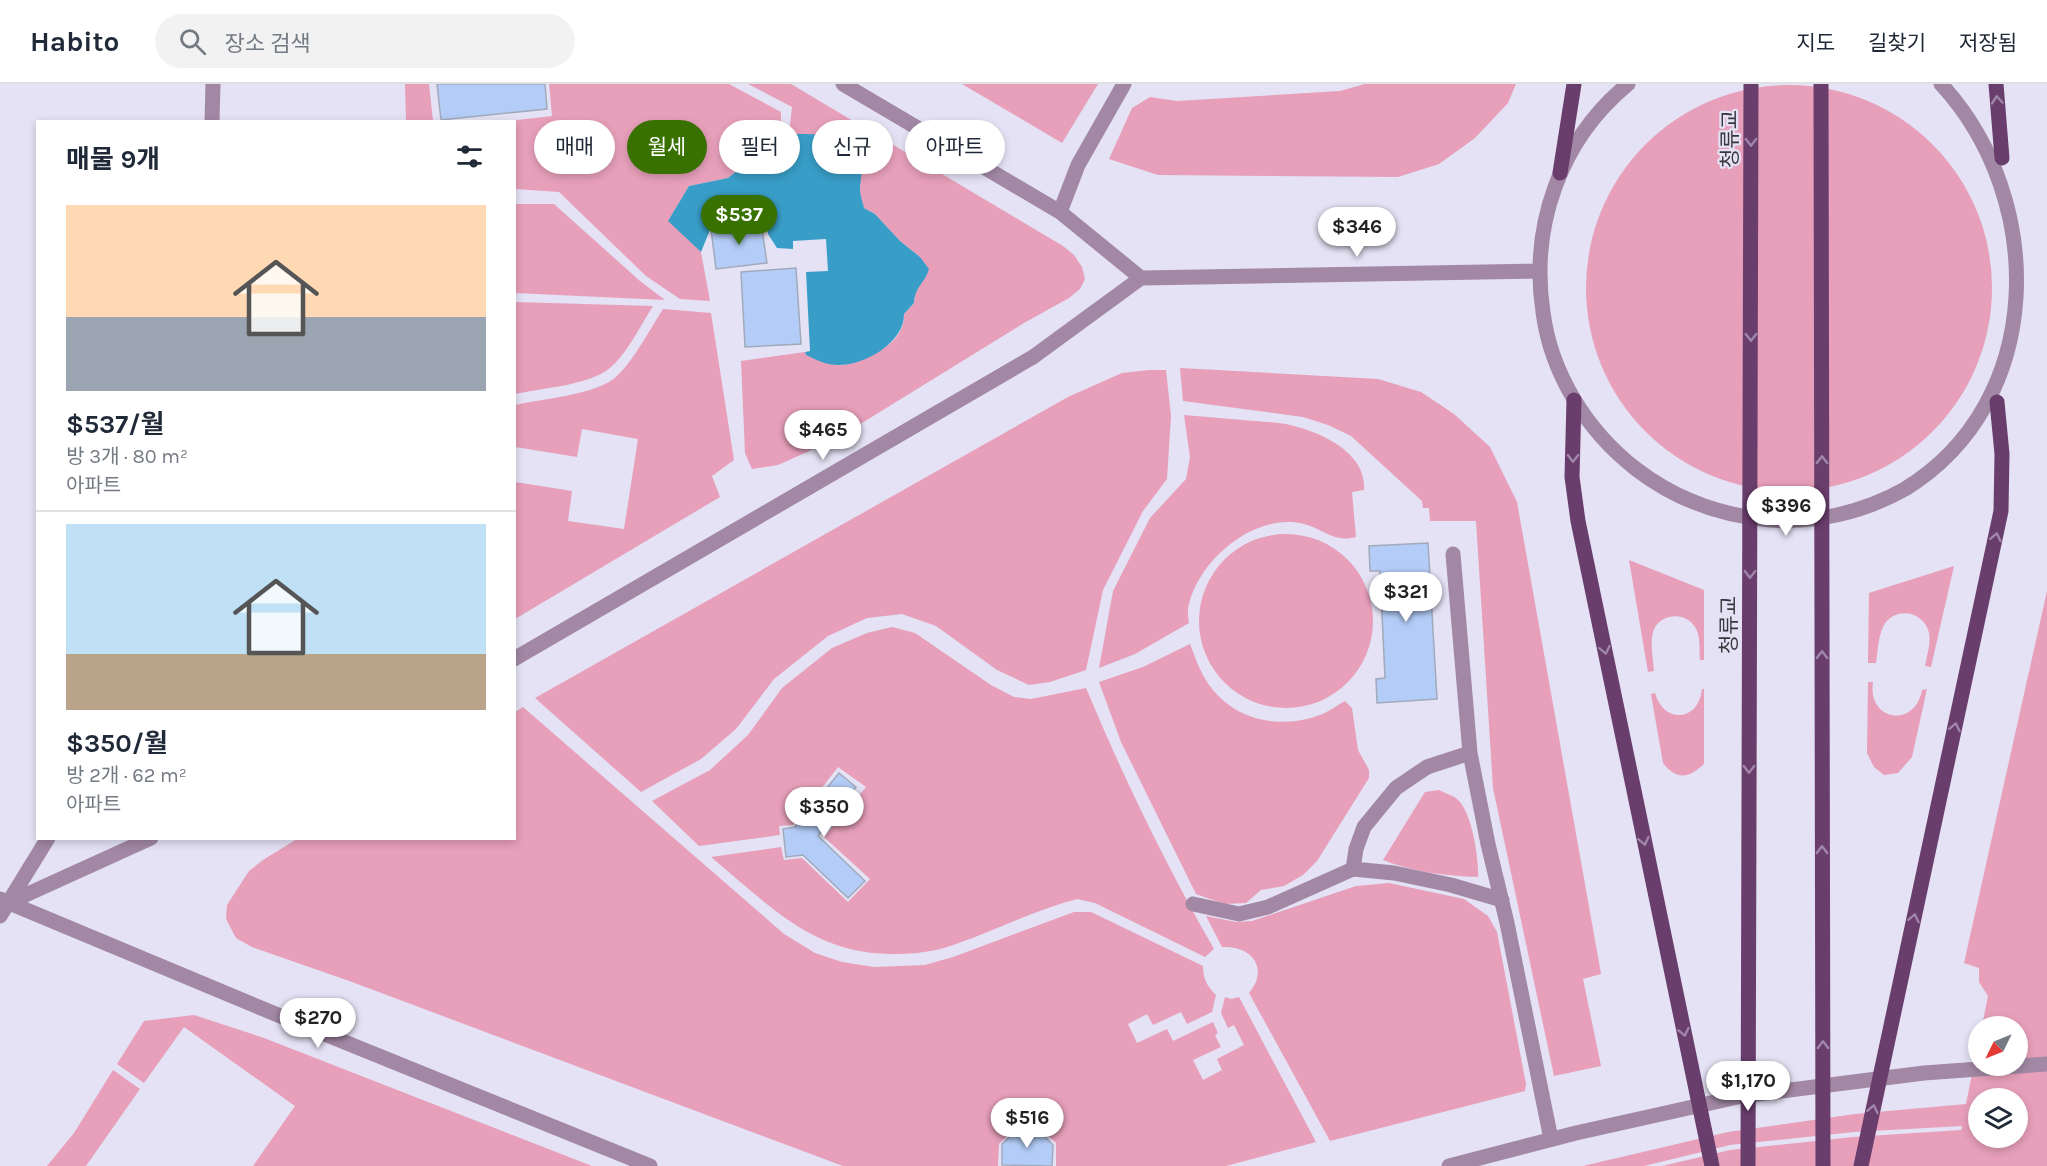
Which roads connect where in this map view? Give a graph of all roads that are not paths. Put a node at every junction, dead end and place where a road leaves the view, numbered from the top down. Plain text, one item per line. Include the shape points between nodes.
1 (213, 84) edge
2 (843, 84) edge
3 (1124, 84) edge
4 (1574, 84) edge
5 (1628, 84) edge
6 (1751, 84) edge
7 (1821, 84) edge
8 (1941, 84) edge
9 (1996, 84) edge
10 (212, 120) edge
11 (2002, 158) junction
12 (1560, 173) junction
13 (2019, 198) dead end
14 (1060, 212) junction
15 (1539, 271) junction
16 (1141, 278) junction
17 (2031, 290) dead end
18 (1574, 400) junction
19 (1996, 402) junction
20 (1453, 554) dead end
21 (516, 658) edge
22 (1470, 753) junction
23 (47, 840) edge
24 (147, 840) edge
25 (1353, 869) junction
26 (1502, 900) junction
27 (1193, 904) dead end
28 (3, 906) edge
29 (2047, 1064) edge
30 (1551, 1139) junction
31 (651, 1166) edge
32 (1449, 1166) edge
33 (1712, 1166) edge
34 (1748, 1166) edge
35 (1823, 1166) edge
36 (1861, 1166) edge

1 - 10 street
2 - 14 street
3 - 14 street via 1078,165
4 - 12 main road
5 - 12 street via 1600,110
6 -> 34 main road, 청류교, bridge
35 -> 7 main road, bridge
8 - 11 street via 1974,117
11 -> 9 main road
11 - 13 street
12 - 15 street via 1542,230
14 - 16 street
15 - 16 street
15 - 18 street via 1545,328 1556,365
16 - 21 street via 1033,357
17 - 19 street via 2018,356
18 - 19 street, bridge via 1621,457 1665,489 1715,510 1786,521 1857,510 1902,491 1951,457
18 -> 33 main road, bridge via 1572,477 1578,521
36 -> 19 main road, bridge via 2001,511 2002,454
20 - 22 street
22 - 25 street via 1427,767 1396,788 1364,827
22 - 26 street
23 - 28 street
24 - 28 street
25 - 26 street via 1394,873
25 - 27 street via 1268,908 1239,914
26 - 30 street
28 - 31 street
29 - 30 street via 1924,1073 1742,1096
30 - 32 street

